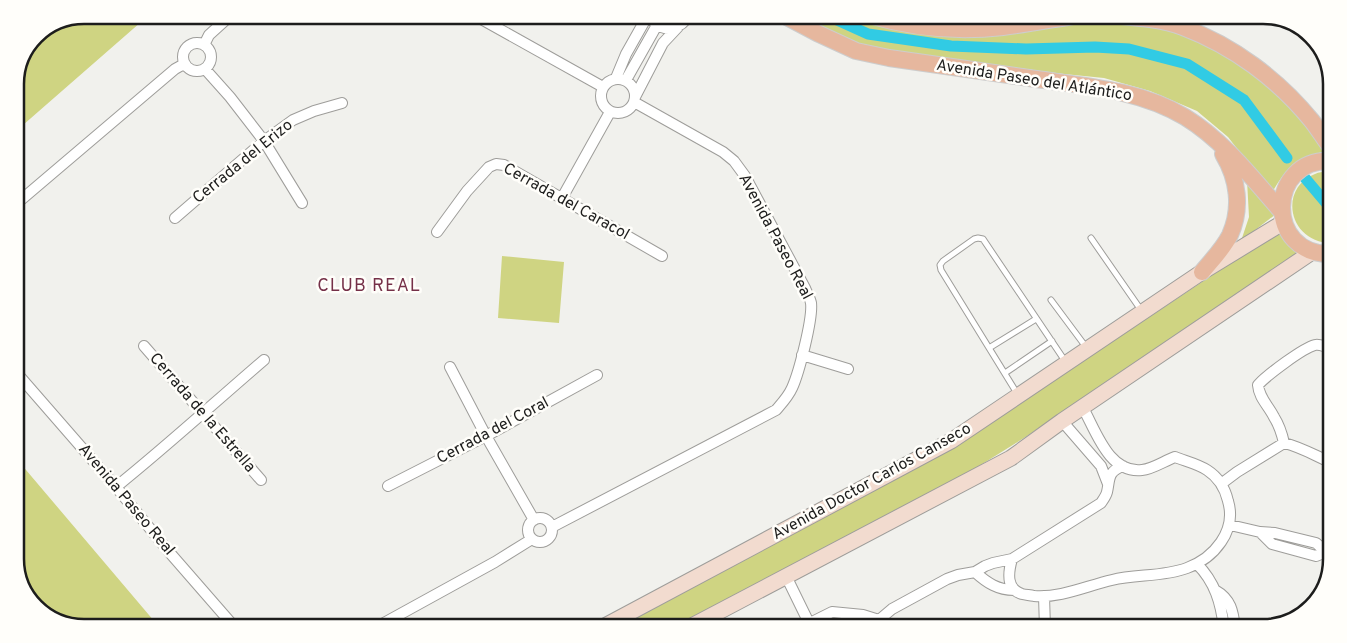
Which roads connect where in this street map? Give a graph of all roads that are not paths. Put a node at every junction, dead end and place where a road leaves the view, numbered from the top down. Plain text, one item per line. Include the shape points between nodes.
1 (221, 24) edge
2 (490, 24) edge
3 (643, 24) edge
4 (682, 24) edge
5 (800, 24) edge
6 (908, 24) edge
7 (1021, 24) edge
8 (1172, 24) edge
9 (657, 25) joint
10 (678, 27) junction
11 (204, 44) junction
12 (184, 64) junction
13 (205, 69) junction
14 (621, 79) junction
15 (603, 87) junction
16 (635, 100) junction
17 (342, 102) dead end
18 (610, 112) junction
19 (1311, 121) junction
20 (1323, 127) edge
21 (1323, 137) edge
22 (1215, 139) junction
23 (264, 141) junction
24 (1323, 160) edge
25 (24, 197) edge
26 (562, 198) junction
27 (302, 203) dead end
28 (1283, 217) junction
29 (175, 218) dead end
30 (437, 232) dead end
31 (1091, 238) dead end
32 (1312, 252) junction
33 (1323, 254) edge
34 (662, 256) dead end
35 (1202, 272) junction
36 (1051, 300) dead end
37 (1143, 312) junction
38 (1036, 319) junction
39 (1052, 342) junction
40 (144, 346) dead end
41 (1323, 346) edge
42 (989, 348) junction
43 (1088, 349) junction
44 (802, 355) junction
45 (264, 360) dead end
46 (1066, 364) junction
47 (450, 367) dead end
48 (848, 368) dead end
49 (1005, 373) junction
50 (597, 375) dead end
51 (24, 381) edge
52 (1019, 396) junction
53 (1083, 408) junction
54 (202, 413) junction
55 (1062, 421) junction
56 (486, 436) junction
57 (1284, 443) junction
58 (1323, 459) edge
59 (1123, 466) junction
60 (261, 480) dead end
61 (1108, 484) junction
62 (1221, 484) junction
63 (116, 486) junction
64 (388, 486) dead end
65 (534, 520) junction
66 (1230, 525) junction
67 (552, 527) junction
68 (532, 539) junction
69 (1323, 548) edge
70 (1012, 559) junction
71 (1197, 564) junction
72 (975, 572) junction
73 (786, 576) junction
74 (1014, 590) junction
75 (1215, 590) junction
76 (1044, 596) junction
77 (228, 619) edge
78 (391, 619) edge
79 (619, 619) edge
80 (705, 619) edge
81 (801, 619) edge
82 (818, 619) edge
83 (869, 619) edge
84 (882, 619) edge
85 (1045, 619) edge
86 (1223, 619) edge
87 (1234, 619) edge

1 - 11 street
2 - 15 street
3 - 14 street via 626,54
4 - 10 street
5 - 22 main road, Avenida Paseo del Atlántico via 856,51 1132,95 1186,117
6 - 7 main road via 967,28
8 - 19 main road via 1240,55 1270,78
9 - 10 street
9 - 14 street
10 - 16 street via 663,43
11 - 12 street via 197,42 186,47 182,58
11 - 13 street via 211,58
12 - 13 street via 193,71
12 - 25 street
13 - 23 street
14 - 15 street via 611,80
14 - 16 street via 633,88
15 - 18 street via 600,98
16 - 18 street via 627,111
16 - 44 street, Avenida Paseo Real via 724,152 744,176 811,302
17 - 23 street, Cerrada del Erizo via 293,120
18 - 26 street
19 - 20 main road
19 - 21 main road
22 - 28 main road, Avenida Paseo del Atlántico via 1234,156
22 - 35 main road via 1231,166 1238,203 1230,236
23 - 27 street
23 - 29 street, Cerrada del Erizo
24 - 28 main road via 1297,172 1288,183 1282,197
26 - 30 street, Cerrada del Caracol via 504,165 496,164 489,167 467,191
26 - 34 street, Cerrada del Caracol
28 - 32 main road, Avenida Paseo del Atlántico via 1290,235
28 - 35 main road, Avenida Doctor Carlos Canseco
31 - 37 lane
32 - 33 main road
32 - 53 main road
35 - 37 main road, Avenida Doctor Carlos Canseco
36 - 43 lane
37 - 43 main road, Avenida Doctor Carlos Canseco
38 - 39 lane
38 - 42 lane
38 - 42 lane via 983,240 974,239 943,261 940,270
39 - 46 lane
39 - 49 lane
40 - 54 street, Cerrada de la Estrella
41 - 57 street via 1307,348 1258,385
42 - 49 lane
43 - 46 main road, Avenida Doctor Carlos Canseco
44 - 48 street
44 - 67 street, Avenida Paseo Real via 793,386 776,410
45 - 54 street
46 - 52 main road, Avenida Doctor Carlos Canseco
47 - 56 street
49 - 52 lane
50 - 56 street, Cerrada del Coral
51 - 63 street, Avenida Paseo Real
52 - 79 main road, Avenida Doctor Carlos Canseco via 951,442
53 - 55 main road
53 - 59 street via 1108,454
54 - 60 street, Cerrada de la Estrella
54 - 63 street
55 - 61 street via 1101,466
55 - 73 main road via 1011,458
56 - 64 street, Cerrada del Coral
56 - 65 street
57 - 58 street
57 - 62 street
59 - 61 street via 1113,472
59 - 62 street via 1144,470 1175,457 1206,470
61 - 70 street via 1101,504
62 - 66 street via 1229,504
63 - 77 street, Avenida Paseo Real
65 - 67 street via 547,520
65 - 68 street via 528,531
66 - 69 street via 1316,543
66 - 71 street via 1212,553
67 - 68 street via 549,540 540,543
68 - 78 street
70 - 72 street via 993,563
70 - 74 street via 1009,581
71 - 75 street
71 - 76 street
72 - 74 street via 1002,590
72 - 84 street via 947,579 892,609
73 - 80 main road
73 - 81 street
74 - 76 street via 1023,595
75 - 86 street
75 - 87 street via 1227,599
76 - 85 street
82 - 83 street via 832,612 863,615

